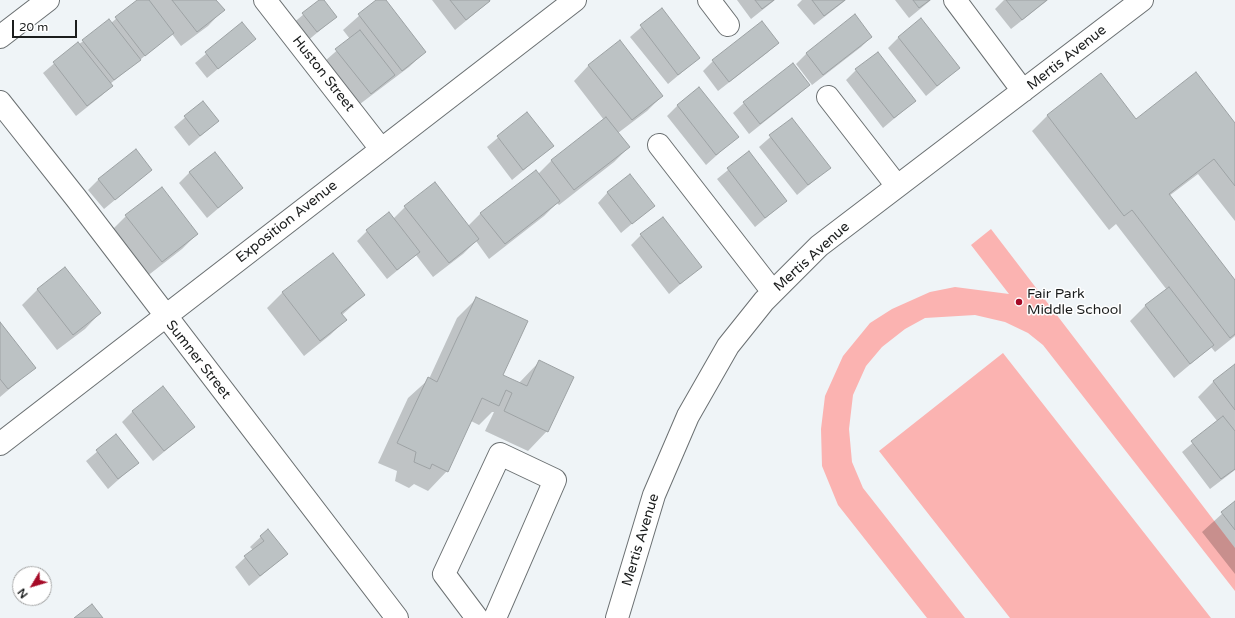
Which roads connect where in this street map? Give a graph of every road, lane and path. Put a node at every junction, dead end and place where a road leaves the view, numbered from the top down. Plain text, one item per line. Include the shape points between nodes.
1 (48, 0) edge
2 (265, 0) edge
3 (575, 0) edge
4 (709, 0) edge
5 (955, 0) edge
6 (1142, 0) edge
7 (728, 25) dead end
8 (0, 37) edge
9 (1024, 91) junction
10 (828, 97) dead end
11 (0, 102) edge
12 (659, 145) dead end
13 (381, 149) junction
14 (897, 186) junction
15 (773, 292) junction
16 (165, 316) junction
17 (0, 444) edge
18 (397, 618) edge
19 (477, 618) edge
20 (495, 618) edge
21 (617, 618) edge

1 - 8 street
2 - 13 street, Huston Street
3 - 13 street, Exposition Avenue
4 - 7 street
5 - 9 street
6 - 9 street, Mertis Avenue
9 - 14 street, Mertis Avenue
10 - 14 street
11 - 16 street, Sumner Street
12 - 15 street
13 - 16 street, Exposition Avenue
14 - 15 street, Mertis Avenue via 819,246
15 - 21 street, Mertis Avenue via 728,346 688,416 654,495
16 - 17 street, Exposition Avenue
16 - 18 street, Sumner Street
19 - 20 street via 444,574 500,454 555,480

